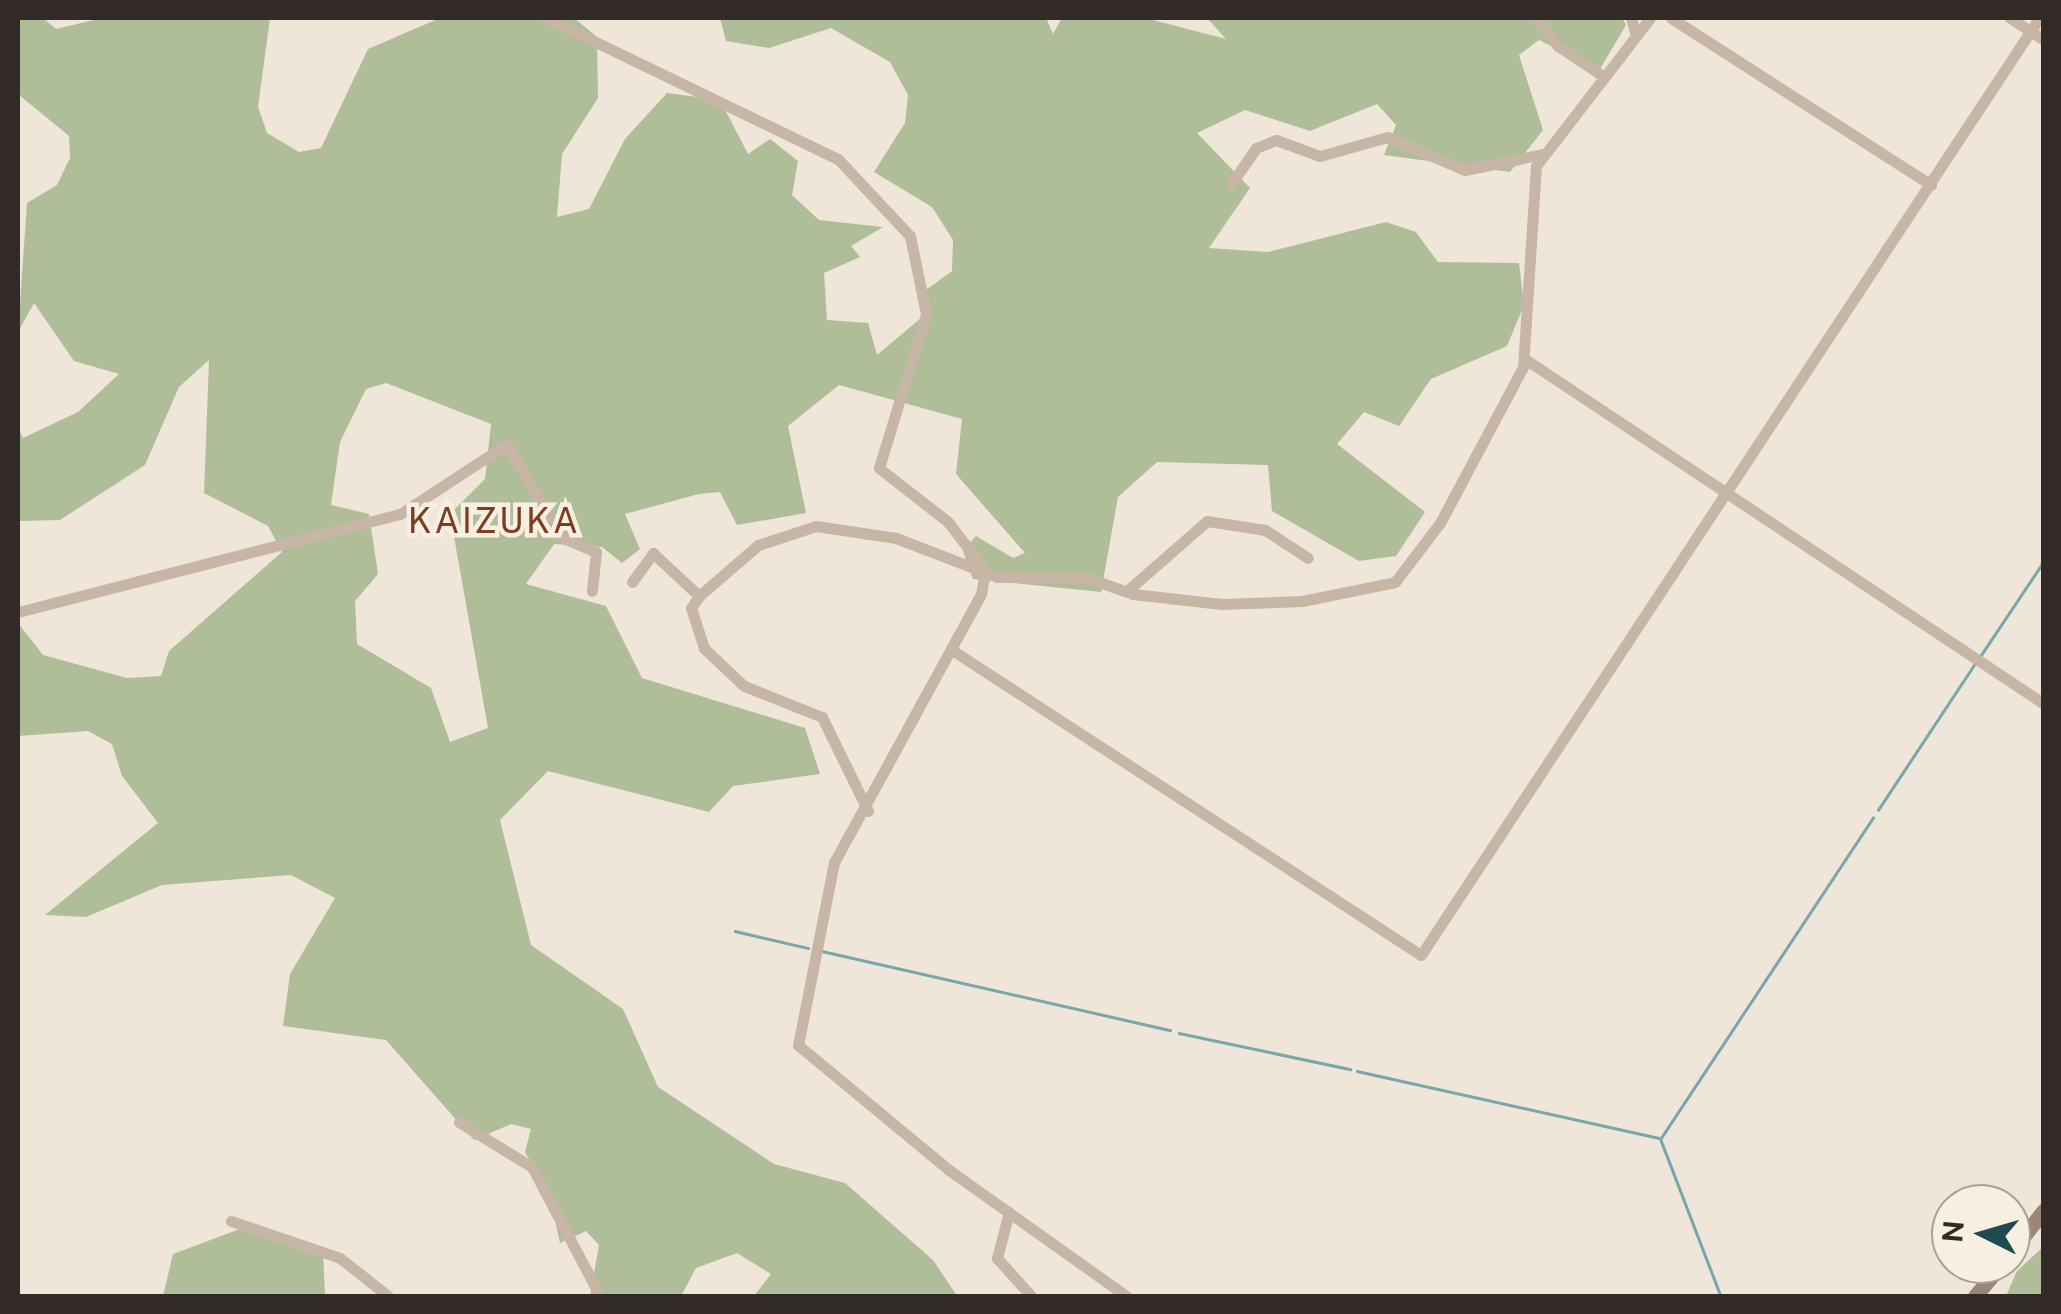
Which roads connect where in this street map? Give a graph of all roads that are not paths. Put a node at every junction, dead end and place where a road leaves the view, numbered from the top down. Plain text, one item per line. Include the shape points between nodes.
1 (546, 18) edge
2 (1536, 18) edge
3 (1631, 18) edge
4 (1650, 18) edge
5 (1671, 18) edge
6 (2010, 18) edge
7 (2040, 18) edge
8 (2030, 31) junction
9 (1636, 35) junction
10 (2044, 40) edge
11 (1603, 76) junction
12 (1543, 154) junction
13 (1231, 184) dead end
14 (1931, 185) junction
15 (1525, 359) junction
16 (1728, 494) junction
17 (1308, 558) dead end
18 (985, 570) junction
19 (632, 582) dead end
20 (592, 591) dead end
21 (1127, 591) junction
22 (699, 596) junction
23 (18, 612) edge
24 (952, 650) junction
25 (2044, 704) edge
26 (868, 811) junction
27 (459, 1122) dead end
28 (1009, 1212) junction
29 (231, 1220) dead end
30 (388, 1296) edge
31 (600, 1296) edge
32 (1030, 1296) edge
33 (1126, 1296) edge

1 - 18 street via 838,159 910,236 926,314 878,468 948,522
2 - 11 street via 1558,46
3 - 9 street
4 - 9 street
5 - 14 street
6 - 8 street
7 - 8 street
8 - 10 street
8 - 14 street
9 - 11 street
11 - 12 street
12 - 13 street via 1465,170 1387,137 1320,156 1276,140 1256,148
12 - 15 street
14 - 16 street
15 - 16 street
15 - 21 street via 1440,523 1395,582 1246,604
16 - 24 street via 1421,955
16 - 25 street
17 - 21 street via 1265,530 1208,521
18 - 21 street via 1084,577
18 - 22 street via 896,538 816,526 758,546
18 - 24 street
19 - 22 street via 653,553
20 - 23 street via 596,552 561,537 507,444 400,514
22 - 26 street via 691,608 704,648 744,686 822,717
24 - 26 street
26 - 28 street via 834,862 798,1045
27 - 31 street via 532,1167
28 - 32 street via 997,1258
28 - 33 street
29 - 30 street via 250,1234 340,1258

